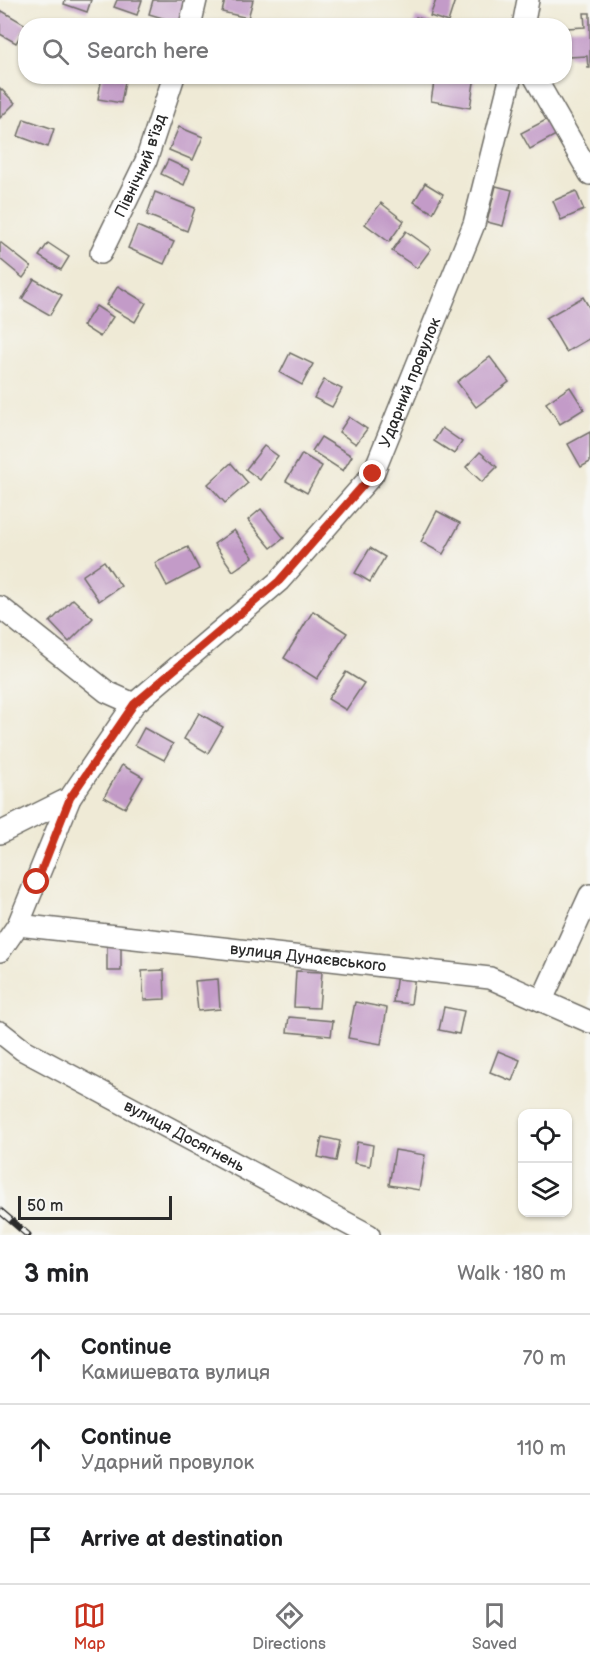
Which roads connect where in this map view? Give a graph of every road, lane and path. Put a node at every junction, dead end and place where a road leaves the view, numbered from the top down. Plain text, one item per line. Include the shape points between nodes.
1 (196, 0) edge
2 (528, 0) edge
3 (192, 18) edge
4 (525, 18) edge
5 (171, 84) edge
6 (509, 84) edge
7 (539, 84) edge
8 (590, 174) edge
9 (101, 253) dead end
10 (0, 607) edge
11 (134, 704) junction
12 (70, 798) junction
13 (0, 833) edge
14 (590, 895) edge
15 (18, 925) junction
16 (0, 951) edge
17 (542, 1000) junction
18 (590, 1022) edge
19 (0, 1032) edge
20 (369, 1235) edge

1 - 3 street
2 - 4 street
5 - 9 street, Північний в'їзд via 146,161
6 - 11 street, Ударний провулок via 474,224 373,474 279,581
7 - 8 street
10 - 11 street via 107,692
11 - 12 street, Ударний провулок
12 - 13 street
12 - 15 street, Ударний провулок
14 - 17 street
15 - 16 street, Ударний провулок
15 - 17 street, вулиця Дунаєвського via 490,978
17 - 18 street, вулиця Дунаєвського
19 - 20 street, вулиця Досягнень via 22,1050

